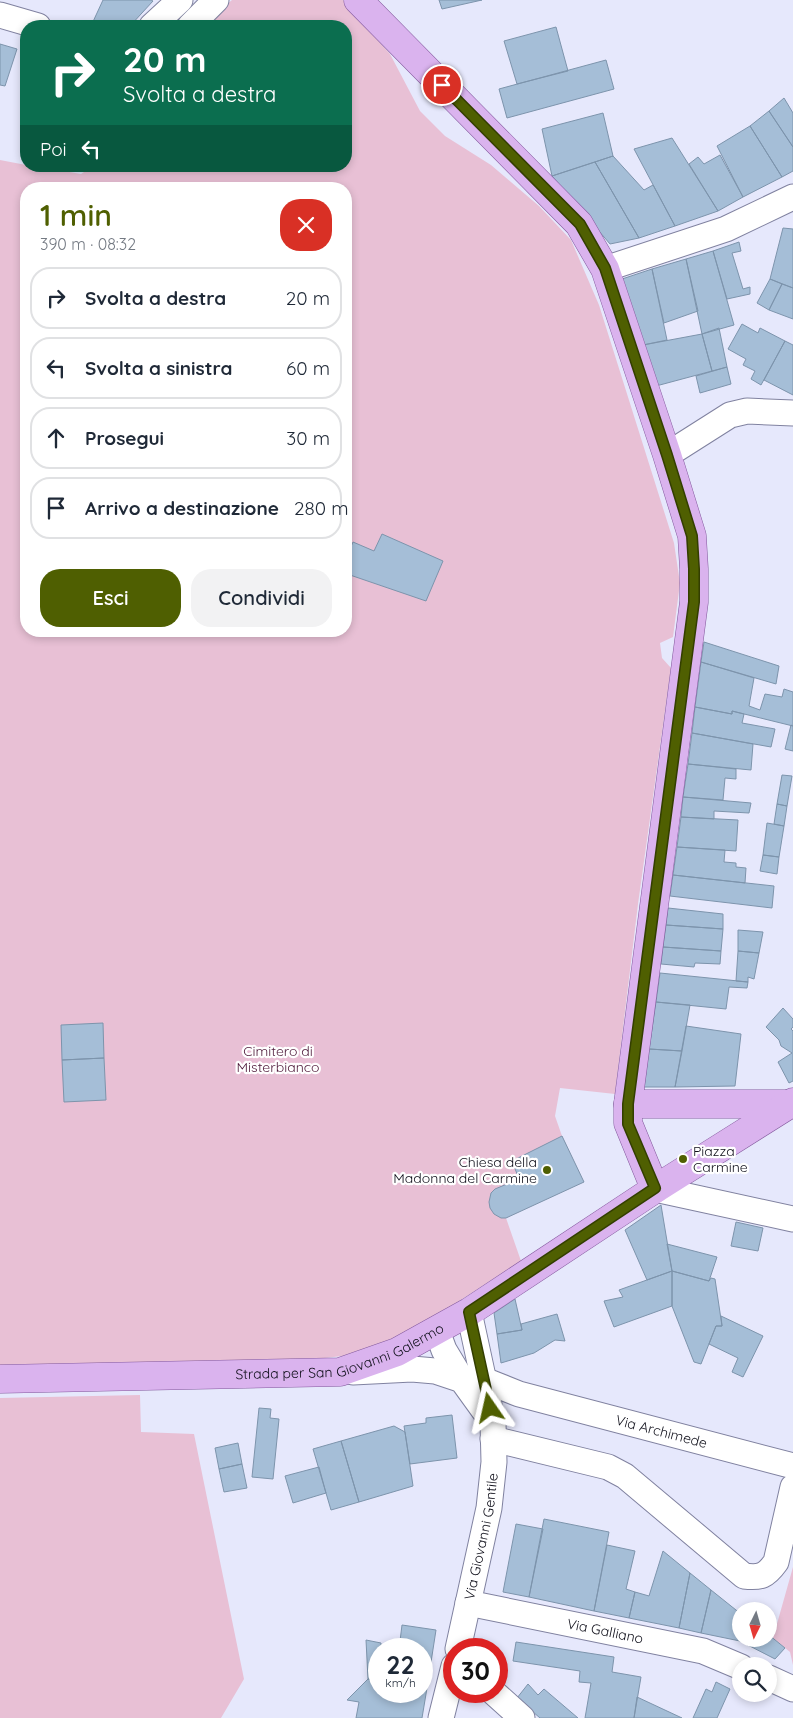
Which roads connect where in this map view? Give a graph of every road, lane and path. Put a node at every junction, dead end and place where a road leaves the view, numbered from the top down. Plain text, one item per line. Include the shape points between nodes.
1 (180, 0) edge
2 (216, 0) edge
3 (358, 0) edge
4 (0, 15) edge
5 (158, 20) edge
6 (196, 20) edge
7 (20, 21) edge
8 (793, 197) edge
9 (605, 268) junction
10 (793, 413) edge
11 (667, 455) junction
12 (629, 1097) junction
13 (792, 1103) edge
14 (647, 1194) junction
15 (791, 1213) edge
16 (469, 1312) junction
17 (436, 1331) junction
18 (340, 1372) junction
19 (0, 1379) edge
20 (473, 1380) junction
21 (524, 1395) junction
22 (493, 1431) junction
23 (793, 1466) edge
24 (793, 1486) edge
25 (468, 1603) junction
26 (460, 1638) edge
27 (732, 1663) edge
28 (777, 1682) edge
29 (793, 1689) edge
30 (445, 1703) edge
31 (505, 1703) edge
32 (441, 1718) edge
33 (522, 1718) edge

1 - 5 street
2 - 6 street
3 - 9 main road via 580,224
4 - 7 street
8 - 9 street via 726,229
9 - 11 main road
10 - 11 street via 747,411 730,414
11 - 12 main road via 692,536 694,602
12 - 13 main road
12 - 14 main road via 628,1124
13 - 14 main road, Strada per San Giovanni Galermo
14 - 15 street
14 - 16 main road, Strada per San Giovanni Galermo
16 - 17 main road, Strada per San Giovanni Galermo
16 - 20 street
17 - 18 main road, Strada per San Giovanni Galermo via 397,1352
17 - 20 street via 444,1350
18 - 19 main road, Strada per San Giovanni Galermo
18 - 20 street, Via Archimede via 412,1369
20 - 21 street, Via Archimede
20 - 22 street
21 - 22 street via 506,1403
21 - 23 street, Via Archimede
22 - 24 street via 608,1467 625,1476 744,1576 759,1577 769,1572 776,1562
22 - 25 street, Via Giovanni Gentile via 494,1462 489,1508
25 - 26 street, Via Giovanni Gentile
25 - 27 street, Via Galliano via 703,1651
28 - 29 street
30 - 32 street
31 - 33 street

